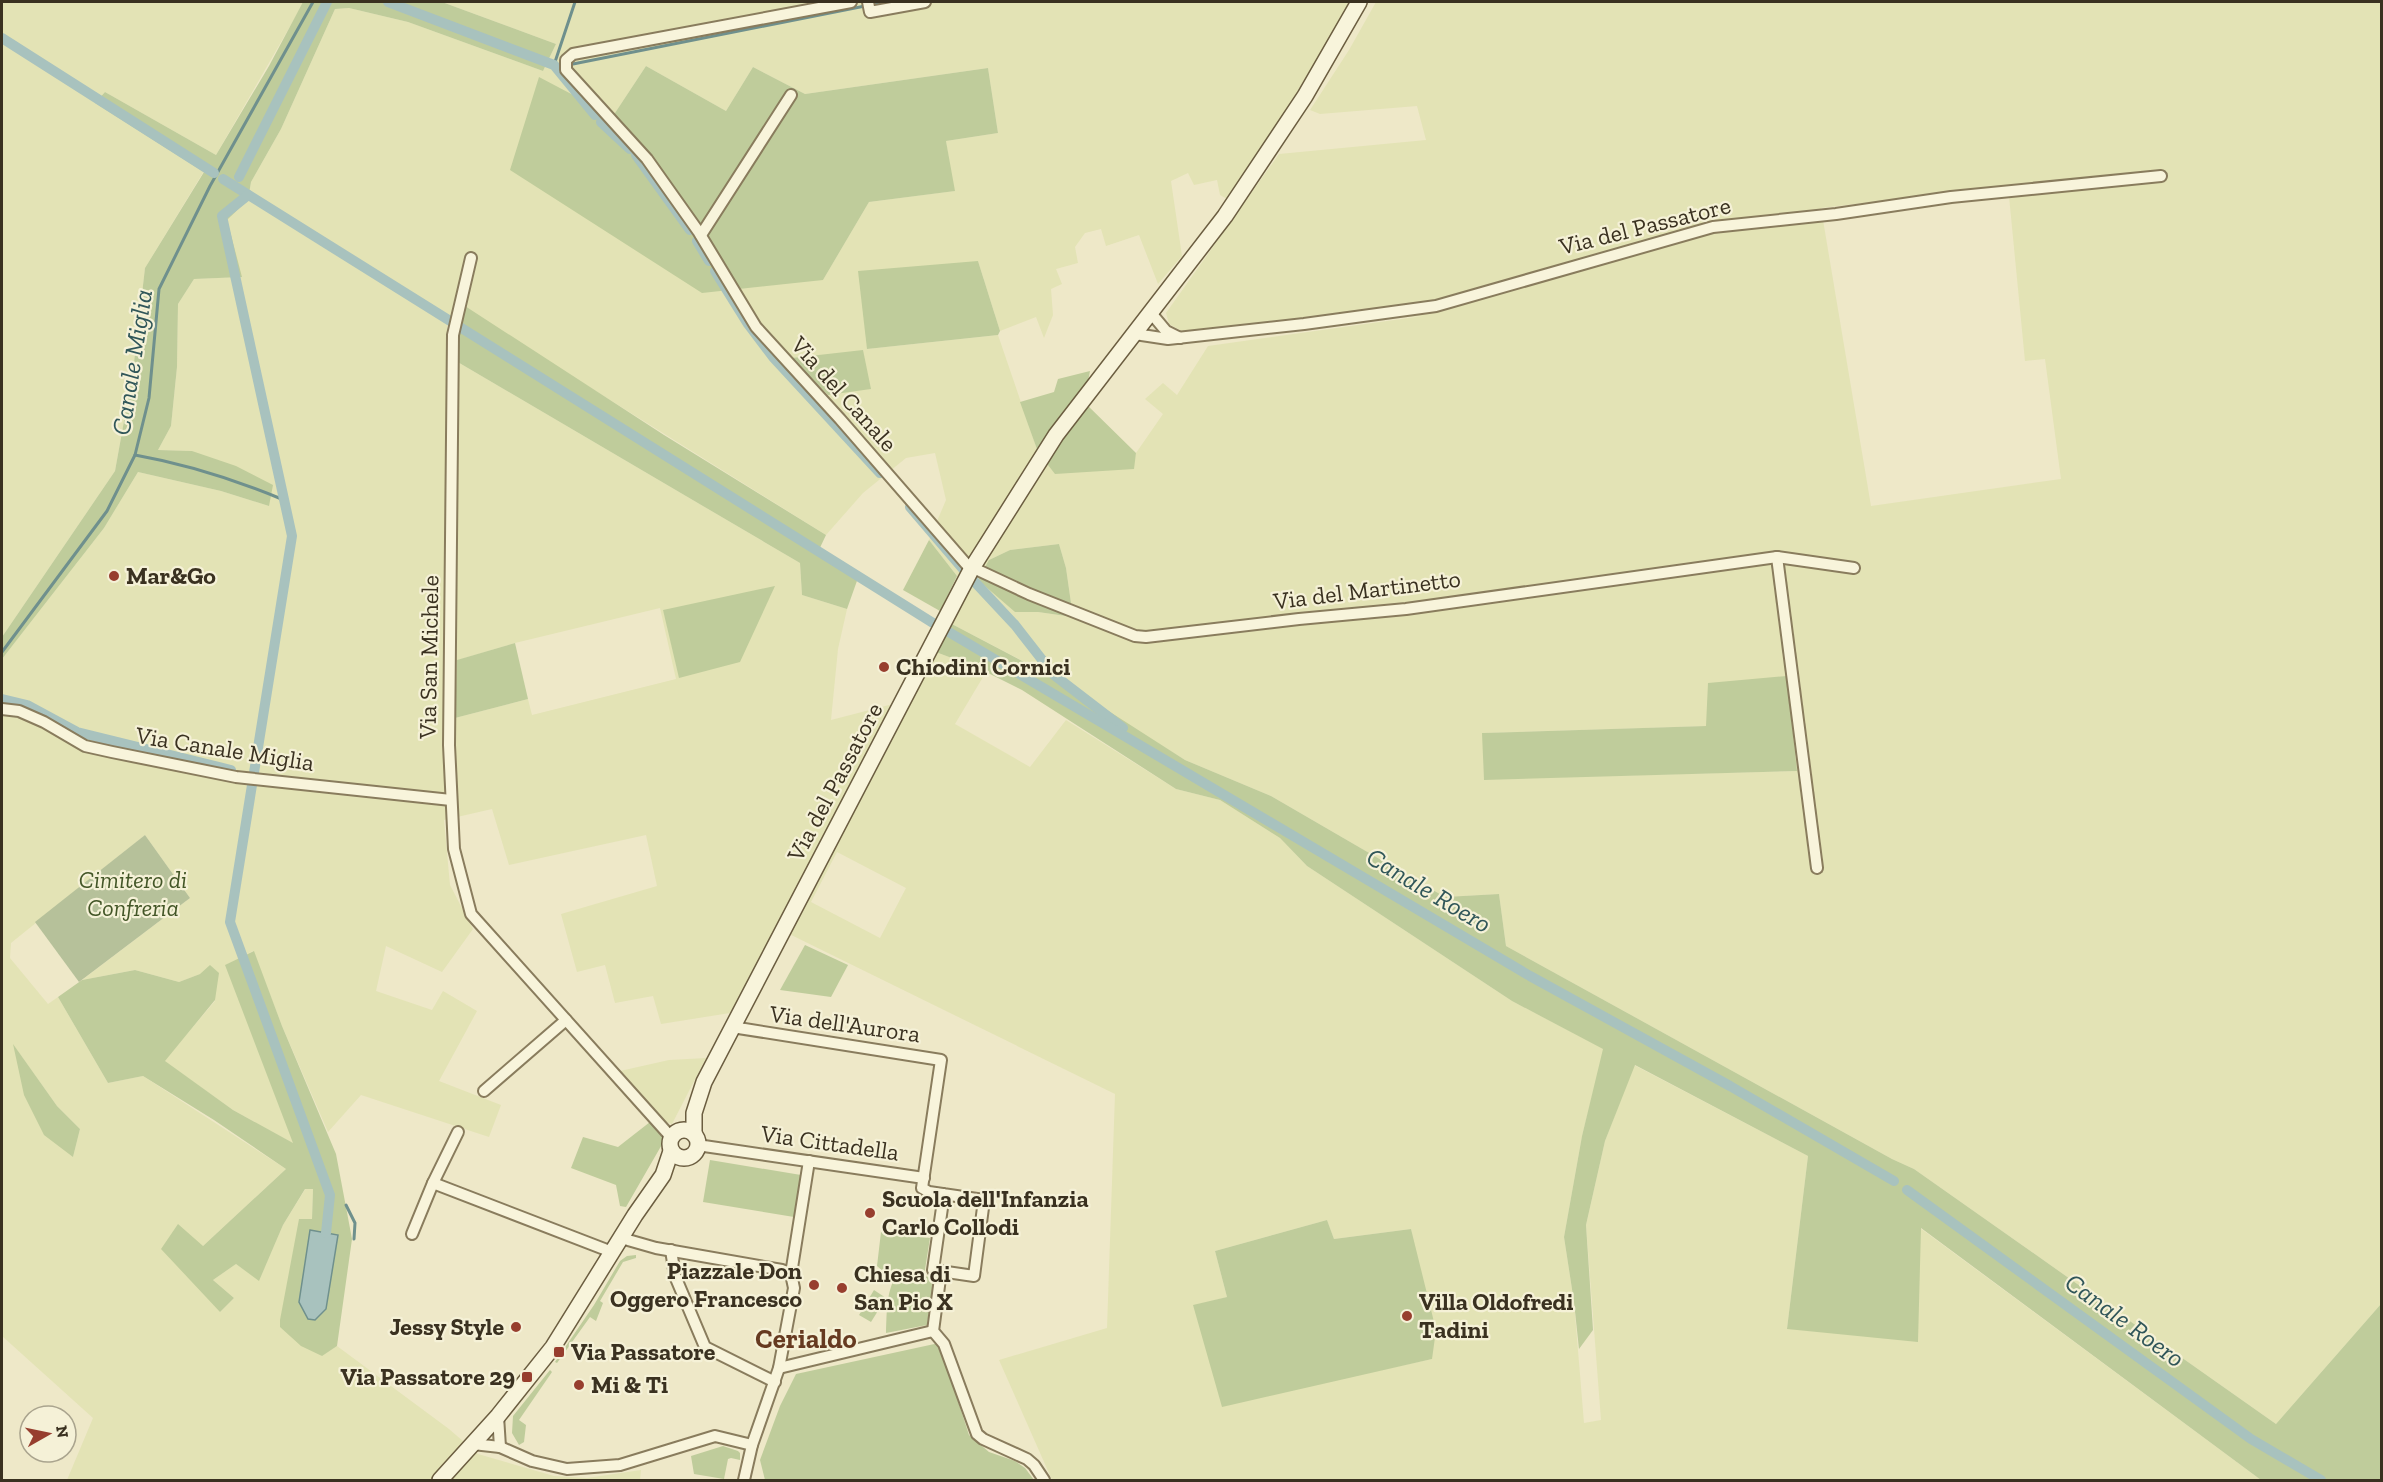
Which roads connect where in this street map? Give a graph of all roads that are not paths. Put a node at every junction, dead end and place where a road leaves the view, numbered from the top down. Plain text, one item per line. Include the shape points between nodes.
1 (851, 2) edge
2 (868, 2) edge
3 (925, 2) edge
4 (1359, 2) edge
5 (796, 6) edge
6 (791, 95) dead end
7 (2160, 176) dead end
8 (701, 235) junction
9 (471, 258) dead end
10 (1152, 313) junction
11 (1135, 334) junction
12 (1180, 338) junction
13 (1778, 557) junction
14 (972, 568) junction
15 (1854, 568) dead end
16 (2, 709) edge
17 (451, 800) junction
18 (1817, 868) dead end
19 (566, 1020) junction
20 (732, 1027) junction
21 (484, 1091) dead end
22 (458, 1132) dead end
23 (683, 1143) junction
24 (809, 1161) junction
25 (924, 1178) junction
26 (433, 1183) junction
27 (944, 1194) junction
28 (412, 1234) dead end
29 (621, 1236) junction
30 (671, 1251) junction
31 (612, 1252) junction
32 (941, 1271) junction
33 (791, 1274) junction
34 (933, 1331) junction
35 (779, 1368) junction
36 (775, 1382) junction
37 (498, 1416) junction
38 (473, 1444) junction
39 (752, 1445) junction
40 (500, 1447) junction
41 (440, 1480) edge
42 (744, 1480) edge
43 (1044, 1480) edge

1 - 5 street
2 - 3 street via 870,12
4 - 10 street, Via del Passatore via 1305,96 1231,207
5 - 8 street, Via del Canale via 573,54 567,60 567,73 647,159
6 - 8 street
7 - 12 street, Via del Passatore via 1713,227 1436,306
8 - 14 street, Via del Canale via 756,327
9 - 17 street, Via San Michele via 454,330
10 - 11 street, Via del Passatore
10 - 12 street via 1166,331
11 - 12 street, Via del Passatore
11 - 14 street, Via del Passatore via 1056,435
13 - 14 street, Via del Martinetto via 1406,609 1146,638
13 - 15 street, Via del Martinetto
13 - 18 street
14 - 20 street, Via del Passatore
16 - 17 street, Via Canale Miglia via 27,714 85,746 252,779
17 - 19 street, Via San Michele via 454,849 471,915
19 - 21 street
19 - 23 street, Via San Michele
20 - 23 street, Via del Passatore via 704,1082
20 - 25 street, Via dell'Aurora via 941,1060
22 - 26 street
23 - 24 street, Via Cittadella
23 - 29 street, Via del Passatore
24 - 25 street, Via Cittadella
24 - 33 street
25 - 27 street, Via Cittadella via 922,1188
26 - 28 street
26 - 31 street
27 - 32 street via 933,1270
27 - 32 street, Via Cittadella via 984,1200 974,1276
29 - 30 street
29 - 31 street, Via del Passatore
30 - 33 street
30 - 36 street via 675,1276 705,1347
31 - 37 street, Via del Passatore via 553,1347
32 - 34 street
33 - 35 street via 794,1288
34 - 35 street
34 - 43 street via 944,1344 977,1434 1027,1459
35 - 36 street
36 - 39 street
37 - 38 street, Via del Passatore
37 - 40 street
38 - 40 street
38 - 41 street, Via del Passatore
39 - 40 street via 716,1436 620,1465 567,1469 532,1461
39 - 42 street

